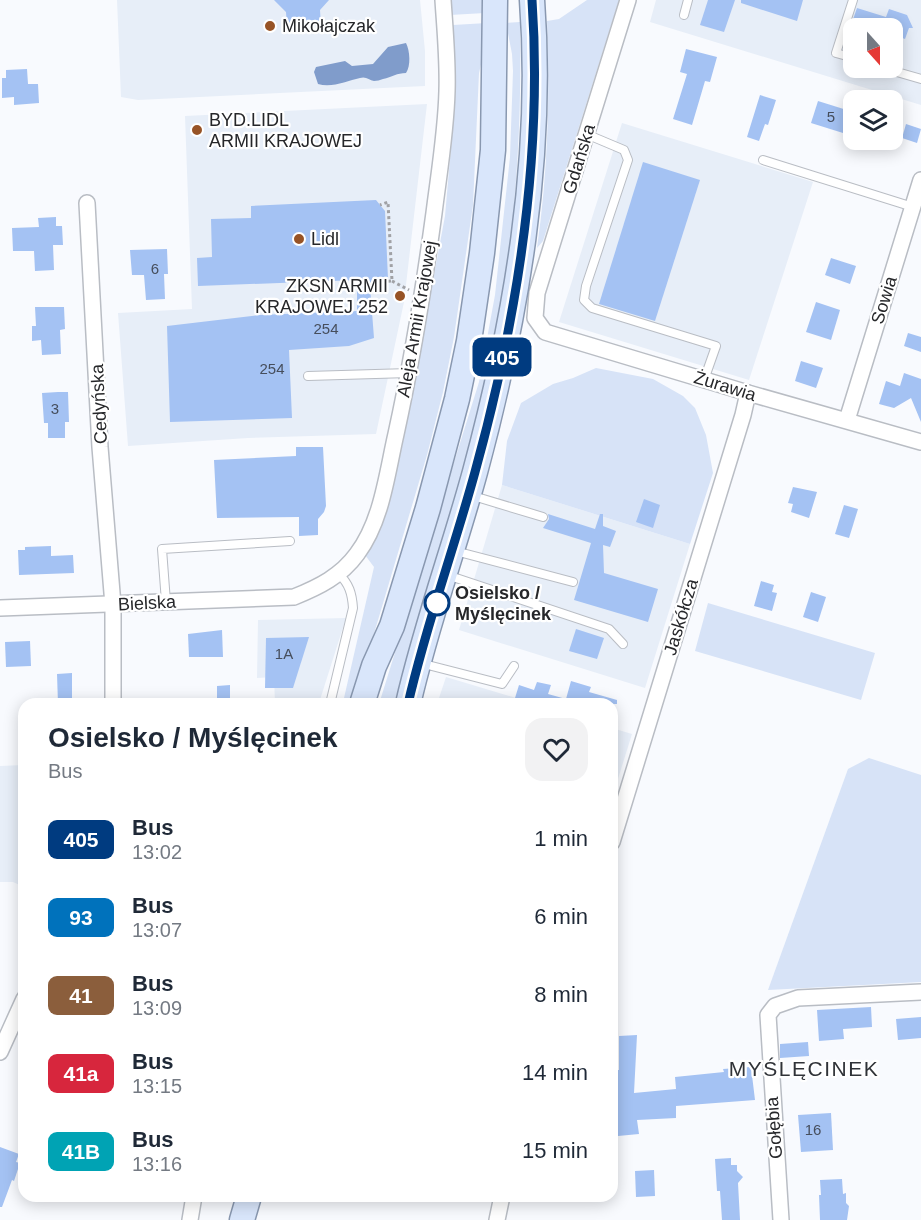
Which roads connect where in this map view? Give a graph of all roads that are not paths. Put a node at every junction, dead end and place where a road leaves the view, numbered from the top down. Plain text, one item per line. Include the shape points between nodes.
1 (443, 0) edge
2 (495, 0) edge
3 (532, 0) edge
4 (628, 0) edge
5 (688, 0) edge
6 (853, 0) edge
7 (684, 15) dead end
8 (847, 18) edge
9 (843, 31) edge
10 (843, 55) edge
11 (903, 74) edge
12 (921, 79) edge
13 (586, 134) junction
14 (763, 160) dead end
15 (921, 180) edge
16 (87, 203) dead end
17 (913, 207) junction
18 (535, 318) joint
19 (409, 373) junction
20 (308, 376) dead end
21 (704, 380) junction
22 (748, 393) junction
23 (847, 420) junction
24 (921, 442) edge
25 (469, 495) junction
26 (543, 517) dead end
27 (290, 541) dead end
28 (453, 550) junction
29 (339, 574) junction
30 (446, 575) junction
31 (573, 582) dead end
32 (294, 597) joint
33 (166, 602) junction
34 (113, 605) junction
35 (0, 608) edge
36 (624, 644) dead end
37 (418, 663) junction
38 (514, 666) dead end
39 (113, 698) edge
40 (331, 698) edge
41 (364, 698) edge
42 (409, 698) edge
43 (618, 822) edge
44 (921, 992) edge
45 (18, 1012) edge
46 (0, 1052) edge
47 (193, 1202) edge
48 (247, 1202) edge
49 (501, 1202) edge
50 (190, 1220) edge
51 (242, 1220) edge
52 (497, 1220) edge
53 (781, 1220) edge

1 - 19 street, Aleja Armii Krajowej via 447,92 423,295
2 - 41 main road via 493,150 476,297 457,399 395,614
3 - 25 main road via 533,122 524,237 500,367
4 - 13 street, Gdańska
5 - 7 lane
6 - 8 lane
9 - 10 lane via 836,53
11 - 12 lane
13 - 18 street, Gdańska via 537,293
13 - 21 lane via 624,150 628,160 584,300 592,308 716,346
14 - 17 lane
15 - 17 street, Sowia
16 - 34 street, Cedyńska
17 - 23 street, Sowia
18 - 21 street, Żurawia via 545,332
19 - 20 lane
19 - 29 street, Aleja Armii Krajowej via 373,523 357,555
21 - 22 street, Żurawia
22 - 23 street, Żurawia
22 - 43 street, Jaskółcza
23 - 24 street, Żurawia
25 - 26 lane
25 - 28 main road
27 - 33 lane via 162,549
28 - 30 main road
28 - 31 lane
29 - 32 street, Aleja Armii Krajowej
29 - 40 lane via 352,595 353,608
30 - 36 lane via 609,629
30 - 37 main road
32 - 33 street, Bielska
33 - 34 street, Bielska
34 - 35 street, Bielska
34 - 39 street, Cedyńska
37 - 38 lane via 501,684
37 - 42 main road
44 - 53 street, Gołębia via 798,998 775,1006 768,1015
45 - 46 street
47 - 50 street
48 - 51 main road
49 - 52 street

